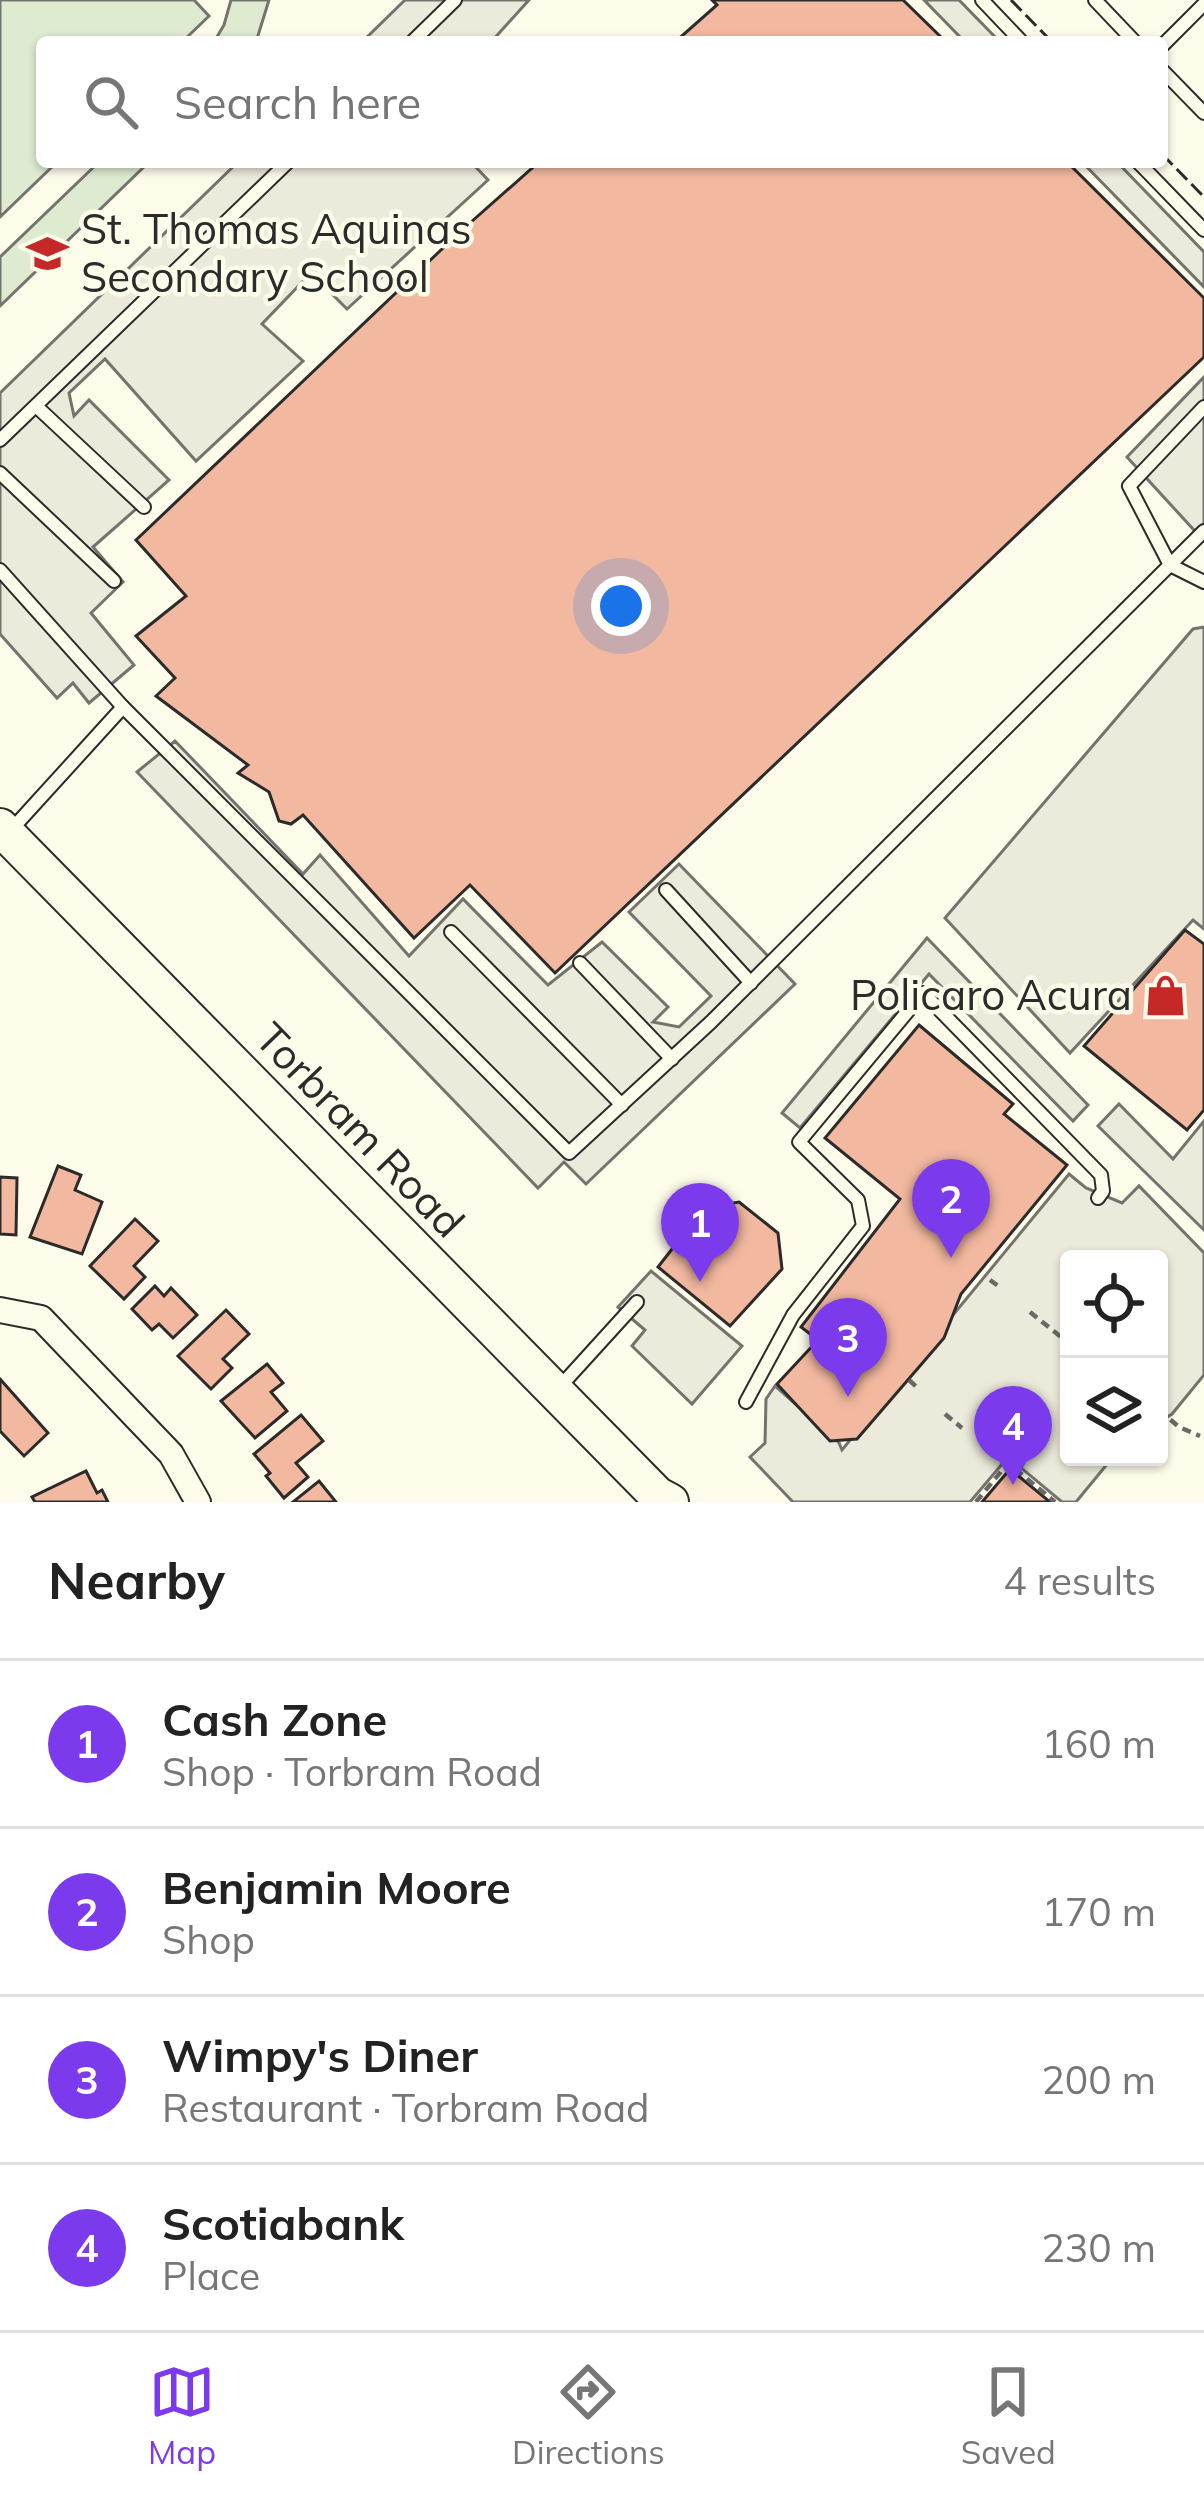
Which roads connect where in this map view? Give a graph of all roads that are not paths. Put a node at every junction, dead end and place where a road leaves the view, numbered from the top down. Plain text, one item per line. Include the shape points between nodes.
1 (455, 0) edge
2 (982, 0) edge
3 (1095, 0) edge
4 (1204, 4) edge
5 (418, 36) edge
6 (1016, 36) edge
7 (1129, 36) edge
8 (1168, 40) edge
9 (1168, 76) edge
10 (1204, 113) edge
11 (282, 168) edge
12 (1144, 168) edge
13 (1204, 230) edge
14 (36, 406) junction
15 (1204, 407) edge
16 (0, 440) edge
17 (0, 473) edge
18 (144, 507) dead end
19 (1204, 531) edge
20 (1170, 565) junction
21 (0, 570) edge
22 (114, 581) dead end
23 (1204, 582) edge
24 (123, 707) junction
25 (2, 834) edge
26 (666, 890) dead end
27 (451, 932) dead end
28 (580, 963) dead end
29 (751, 983) junction
30 (672, 1059) junction
31 (622, 1106) junction
32 (1098, 1198) dead end
33 (638, 1302) dead end
34 (0, 1310) edge
35 (555, 1393) junction
36 (746, 1402) dead end
37 (660, 1500) edge
38 (198, 1502) edge

1 - 5 lane
2 - 6 lane
3 - 7 lane
4 - 8 lane
9 - 10 lane
11 - 14 lane
12 - 13 lane
14 - 16 lane
14 - 18 lane
15 - 20 lane via 1129,485
17 - 22 lane
19 - 20 lane
20 - 23 lane
20 - 29 lane
21 - 24 lane
24 - 25 lane
24 - 31 lane via 569,1153
25 - 35 main road, Torbram Road
26 - 29 lane
27 - 31 lane
28 - 30 lane
29 - 30 lane
30 - 31 lane
32 - 36 lane via 1101,1175 923,993 799,1142 858,1200 863,1226 793,1315
33 - 35 lane
34 - 38 street via 40,1318 171,1454
35 - 37 main road, Torbram Road

